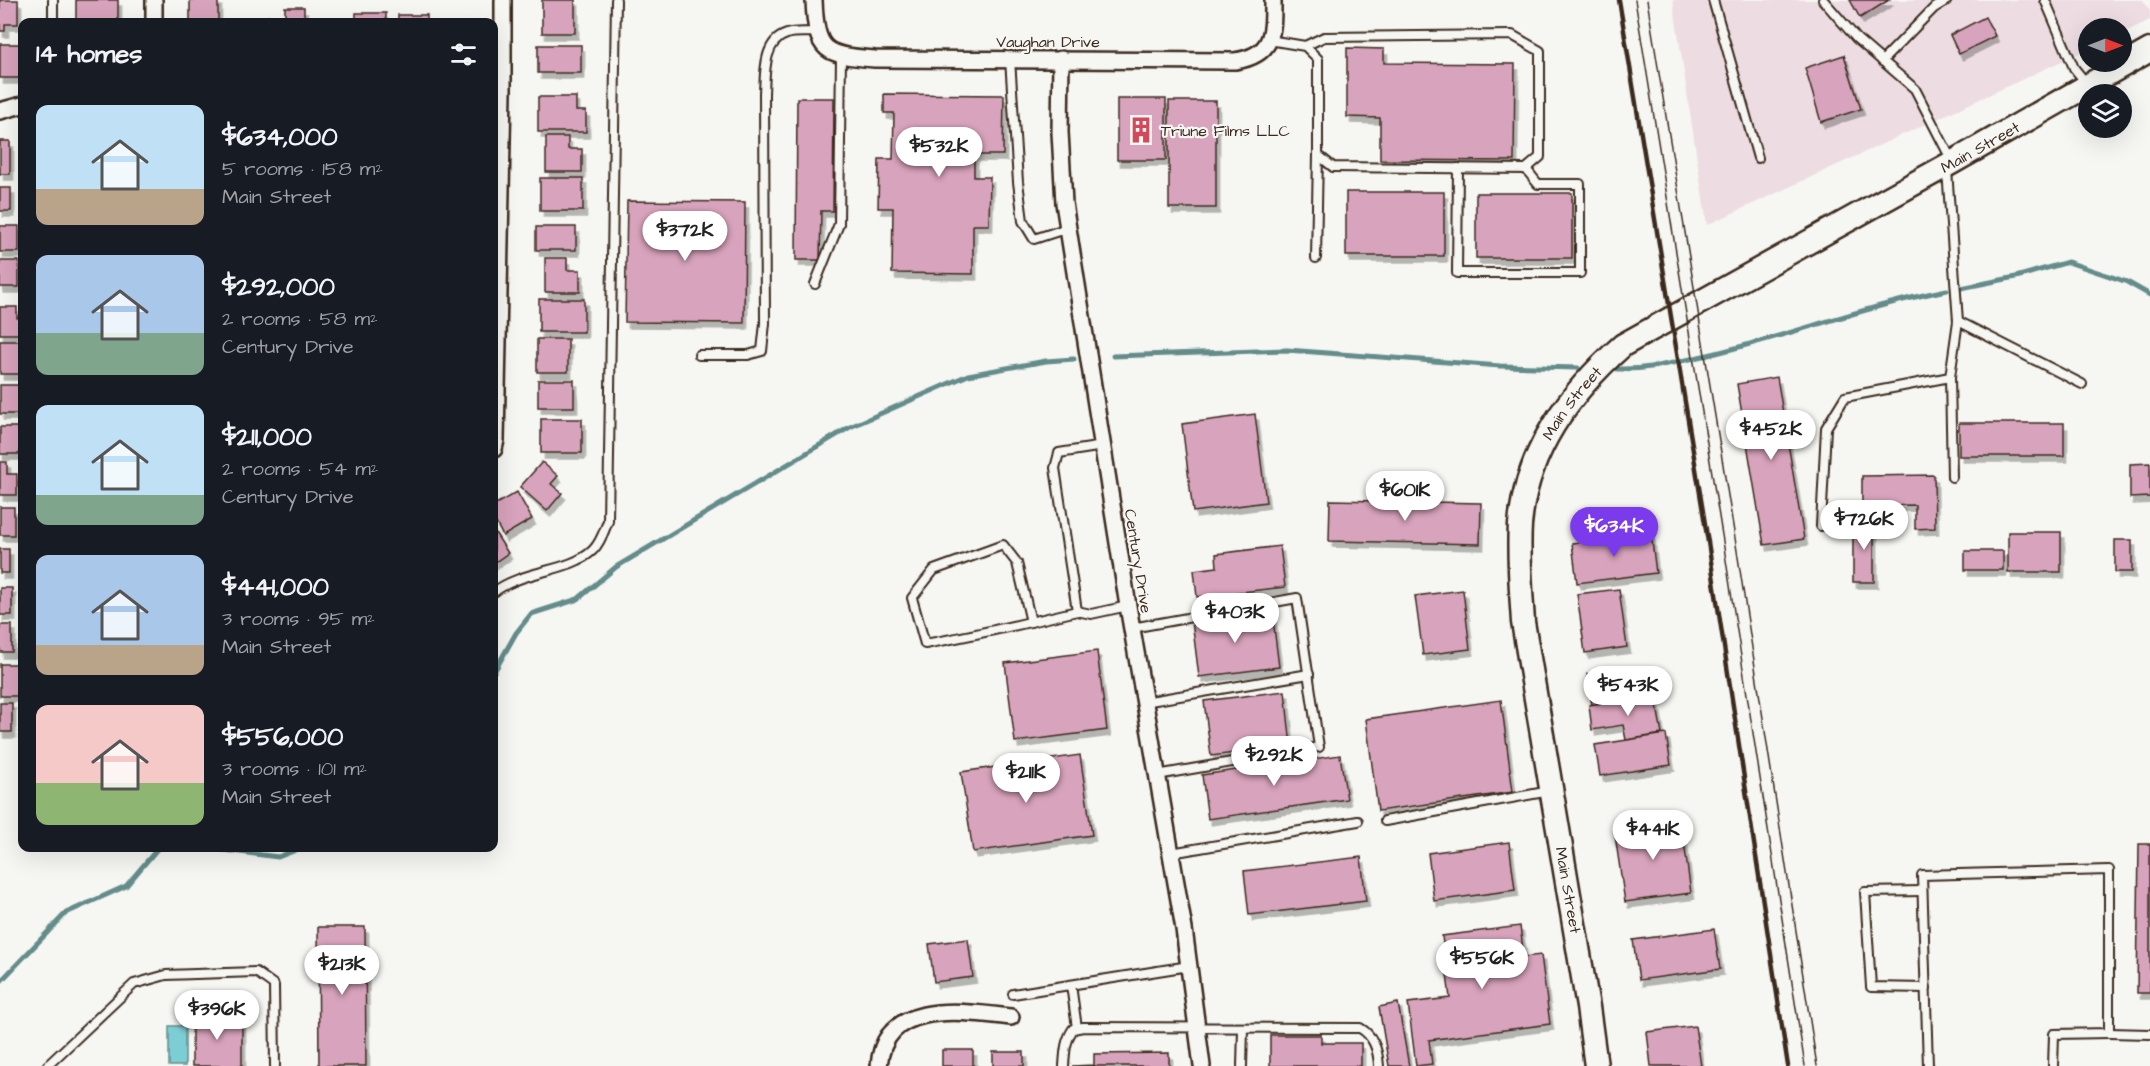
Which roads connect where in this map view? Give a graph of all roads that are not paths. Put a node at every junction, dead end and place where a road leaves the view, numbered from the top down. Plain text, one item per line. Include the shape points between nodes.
1 (53, 0) edge
2 (154, 0) edge
3 (503, 0) edge
4 (616, 0) edge
5 (814, 0) edge
6 (1273, 0) edge
7 (1713, 0) edge
8 (1823, 0) edge
9 (1947, 0) edge
10 (2045, 0) edge
11 (53, 18) edge
12 (154, 18) edge
13 (816, 32) junction
14 (1271, 34) junction
15 (1305, 46) junction
16 (2150, 50) edge
17 (841, 56) junction
18 (1010, 59) junction
19 (1061, 59) junction
20 (1882, 61) junction
21 (2087, 84) edge
22 (2090, 84) edge
23 (498, 91) edge
24 (2078, 91) edge
25 (18, 106) edge
26 (0, 111) edge
27 (1318, 155) junction
28 (1758, 158) dead end
29 (1950, 164) junction
30 (1458, 168) junction
31 (1526, 169) junction
32 (1068, 228) junction
33 (1317, 258) dead end
34 (815, 284) dead end
35 (1958, 321) junction
36 (699, 356) dead end
37 (1950, 377) junction
38 (2082, 384) dead end
39 (1103, 446) junction
40 (1952, 477) dead end
41 (1821, 526) dead end
42 (498, 589) edge
43 (1128, 606) junction
44 (1077, 611) junction
45 (1031, 621) junction
46 (1132, 628) junction
47 (1309, 674) junction
48 (1144, 702) junction
49 (1157, 775) junction
50 (1552, 791) junction
51 (1358, 821) dead end
52 (1385, 821) dead end
53 (1171, 853) junction
54 (1922, 891) junction
55 (1189, 966) junction
56 (1071, 985) junction
57 (1926, 988) junction
58 (1013, 994) dead end
59 (1011, 1017) dead end
60 (1077, 1028) junction
61 (1198, 1028) junction
62 (1243, 1028) junction
63 (2109, 1033) junction
64 (2150, 1034) edge
65 (47, 1066) edge
66 (275, 1066) edge
67 (879, 1066) edge
68 (1064, 1066) edge
69 (1202, 1066) edge
70 (1242, 1066) edge
71 (1379, 1066) edge
72 (1596, 1066) edge
73 (1928, 1066) edge
74 (2053, 1066) edge

1 - 11 lane
2 - 12 street
3 - 23 street
4 - 42 lane via 608,521 592,551 571,563 507,582
5 - 13 street
6 - 14 street
7 - 28 lane
8 - 20 lane
9 - 20 lane
10 - 21 lane via 2074,68
13 - 17 street via 820,43
13 - 36 lane via 786,34 772,45 766,65 762,351
14 - 15 lane
14 - 19 street, Vaughan Drive via 1262,51 1235,61
15 - 27 lane via 1318,59
15 - 31 lane via 1324,37 1512,34 1540,51 1540,157
16 - 22 street, Main Street
17 - 18 street, Vaughan Drive
17 - 34 lane via 839,224
18 - 19 street, Vaughan Drive
18 - 32 lane via 1023,221 1034,239
19 - 32 street, Century Drive via 1060,132
20 - 29 lane via 1915,89
24 - 29 street, Main Street
25 - 26 street
27 - 30 lane via 1333,167
27 - 33 lane
29 - 35 lane
29 - 50 street, Main Street via 1623,345 1575,393 1555,423 1532,467 1520,524 1523,622
30 - 31 lane
30 - 31 lane via 1456,273 1580,273 1580,184 1538,184
32 - 39 street, Century Drive
35 - 37 lane
35 - 38 lane
37 - 40 lane
37 - 41 lane via 1845,397 1826,428
39 - 43 street, Century Drive
39 - 44 lane via 1059,453 1055,468
43 - 44 lane via 1091,614
43 - 46 street, Century Drive
44 - 45 lane
45 - 45 lane via 925,644 912,598 934,570 1003,546 1017,563
46 - 47 lane via 1297,598
46 - 48 street, Century Drive
47 - 48 lane
47 - 49 lane via 1319,747
48 - 49 street, Century Drive
49 - 53 street, Century Drive
50 - 52 lane
50 - 72 street, Main Street
51 - 53 lane
53 - 55 street, Century Drive
54 - 57 lane
54 - 57 lane via 1865,892 1871,987
54 - 63 lane via 1922,875 2109,870
55 - 56 lane
55 - 61 street, Century Drive
56 - 58 lane
56 - 60 lane
57 - 73 lane
59 - 67 street via 937,1012 919,1016 897,1025 882,1048
60 - 61 lane
60 - 68 lane via 1065,1045
61 - 62 lane
61 - 69 street, Century Drive
62 - 70 lane
62 - 71 lane via 1360,1028 1375,1043
63 - 64 lane
63 - 74 lane via 2054,1034
65 - 66 lane via 134,984 166,975 256,972 274,985

